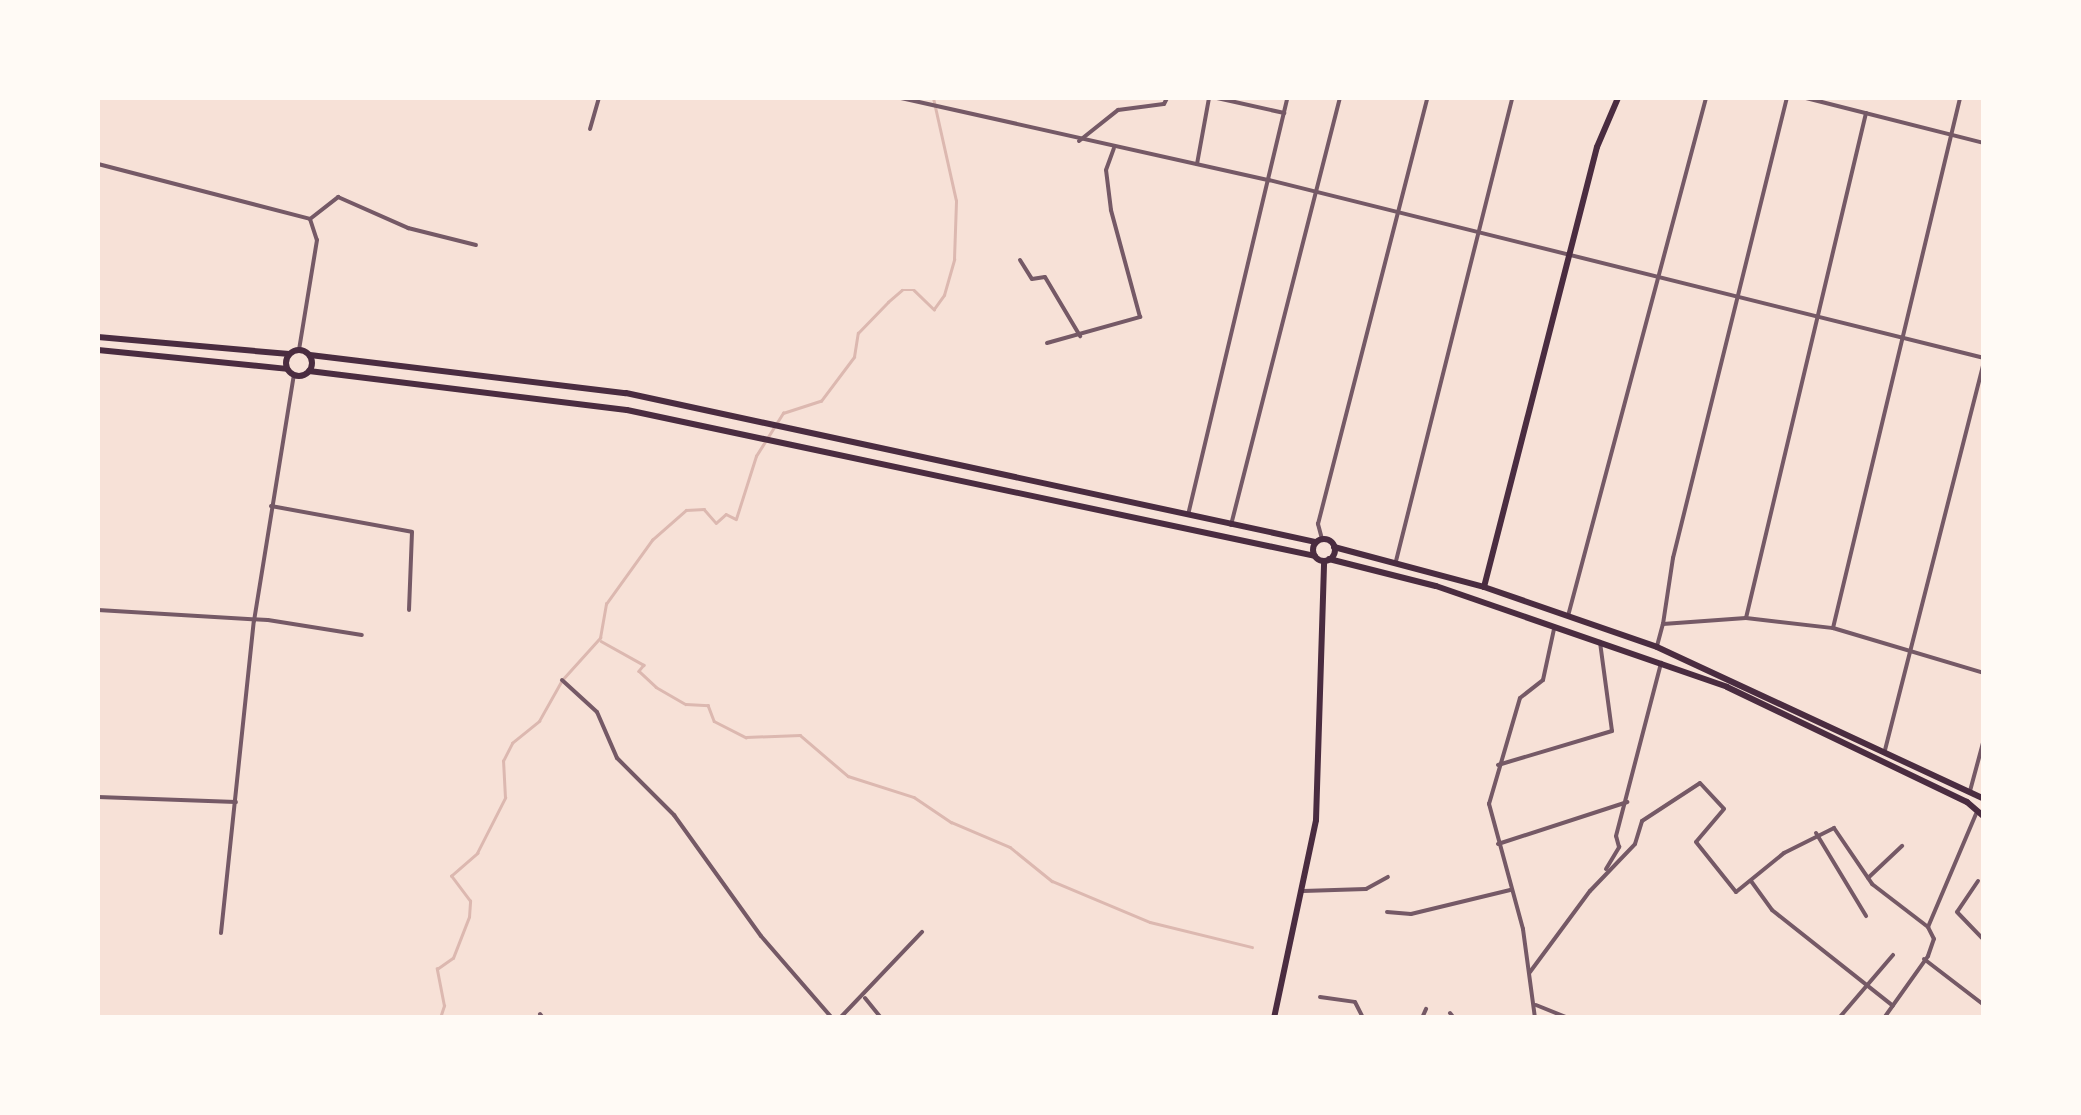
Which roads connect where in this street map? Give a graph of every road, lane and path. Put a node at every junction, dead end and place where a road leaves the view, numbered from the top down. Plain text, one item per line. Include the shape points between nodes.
1 (599, 98) edge
2 (901, 98) edge
3 (1167, 98) edge
4 (1209, 98) edge
5 (1217, 98) edge
6 (1287, 98) edge
7 (1340, 98) edge
8 (1428, 98) edge
9 (1512, 98) edge
10 (1618, 98) edge
11 (1706, 98) edge
12 (1787, 98) edge
13 (1806, 98) edge
14 (1960, 98) edge
15 (1866, 113) junction
16 (1284, 114) junction
17 (590, 129) dead end
18 (1951, 134) junction
19 (1079, 141) junction
20 (1984, 143) edge
21 (1114, 148) junction
22 (98, 164) edge
23 (1197, 164) junction
24 (1269, 180) junction
25 (1317, 193) junction
26 (1400, 214) junction
27 (310, 219) junction
28 (1480, 232) junction
29 (476, 245) dead end
30 (1570, 254) junction
31 (1020, 260) dead end
32 (1661, 277) junction
33 (1740, 296) junction
34 (1821, 318) junction
35 (98, 336) edge
36 (1080, 336) junction
37 (1903, 338) junction
38 (1047, 344) dead end
39 (98, 350) edge
40 (299, 350) junction
41 (289, 354) junction
42 (310, 356) junction
43 (1984, 360) edge
44 (309, 371) junction
45 (291, 372) junction
46 (271, 506) junction
47 (1188, 516) junction
48 (1232, 525) junction
49 (1319, 540) junction
50 (1334, 547) junction
51 (1315, 556) junction
52 (1327, 560) junction
53 (1396, 561) junction
54 (1484, 587) junction
55 (98, 610) edge
56 (408, 610) dead end
57 (1568, 616) junction
58 (1746, 618) junction
59 (254, 621) junction
60 (1556, 624) junction
61 (1663, 624) junction
62 (1833, 628) junction
63 (362, 635) dead end
64 (1600, 640) junction
65 (1657, 646) junction
66 (1910, 653) junction
67 (1662, 662) junction
68 (1984, 673) edge
69 (562, 680) dead end
70 (1984, 739) edge
71 (1884, 750) junction
72 (1882, 759) junction
73 (1498, 765) junction
74 (1970, 792) junction
75 (98, 797) edge
76 (1983, 798) edge
77 (236, 802) junction
78 (1628, 802) junction
79 (1980, 815) edge
80 (1816, 833) junction
81 (1498, 844) junction
82 (1902, 846) dead end
83 (1388, 877) dead end
84 (1602, 877) junction
85 (1868, 878) junction
86 (1978, 880) dead end
87 (1751, 881) junction
88 (1512, 889) junction
89 (1303, 891) junction
90 (1387, 912) dead end
91 (1866, 916) dead end
92 (1928, 927) junction
93 (922, 932) dead end
94 (221, 933) dead end
95 (1984, 940) edge
96 (1893, 955) dead end
97 (1922, 958) junction
98 (1530, 972) junction
99 (1868, 985) junction
100 (864, 996) junction
101 (1320, 997) dead end
102 (1536, 1004) junction
103 (1984, 1005) edge
104 (1893, 1006) junction
105 (1426, 1009) dead end
106 (832, 1018) edge
107 (840, 1018) edge
108 (881, 1018) edge
109 (1274, 1018) edge
110 (1364, 1018) edge
111 (1422, 1018) edge
112 (1536, 1018) edge
113 (1568, 1018) edge
114 (1839, 1018) edge
115 (1884, 1018) edge

1 - 17 street
2 - 19 street
3 - 19 street via 1164,104 1118,110
4 - 23 street
5 - 16 street
6 - 16 street
7 - 25 street
8 - 26 street
9 - 28 street
10 - 30 main road via 1597,146
11 - 32 street
12 - 33 street
13 - 15 street
14 - 18 street
15 - 18 street
15 - 34 street
16 - 24 street
18 - 20 street
18 - 37 street
19 - 21 street
21 - 23 street
21 - 36 street via 1106,170 1109,194 1140,316
22 - 27 street
23 - 24 street
24 - 25 street
24 - 47 street
25 - 26 street
25 - 48 street
26 - 28 street
26 - 49 street
27 - 29 street via 338,197 408,228
27 - 40 street via 318,240
28 - 30 street
28 - 53 street
30 - 32 street
30 - 54 main road
31 - 36 street via 1032,279 1045,277
32 - 33 street
32 - 57 street
33 - 34 street
33 - 61 street via 1673,558
34 - 37 street
34 - 58 street
35 - 41 main road
36 - 38 street
37 - 43 street
37 - 62 street
39 - 45 main road
40 - 41 main road
40 - 42 main road
41 - 45 main road
42 - 44 main road
42 - 47 main road via 502,376 732,413
43 - 66 street
44 - 45 main road
44 - 51 main road via 530,393
45 - 46 street
46 - 56 street via 412,532
46 - 59 street
47 - 48 main road
48 - 49 main road
49 - 50 main road
49 - 51 main road
50 - 52 main road
50 - 53 main road
51 - 52 main road
52 - 60 main road
52 - 89 main road via 1319,785
53 - 54 main road
54 - 57 main road
55 - 59 street
57 - 65 main road
58 - 61 street
58 - 62 street
59 - 63 street
59 - 77 street
60 - 64 main road
60 - 73 street via 1543,680 1522,694
61 - 65 street
62 - 66 street
64 - 67 main road
64 - 73 street via 1612,731
65 - 71 main road
66 - 68 street
66 - 71 street
67 - 72 main road
67 - 78 street
69 - 106 street via 597,712 617,758 674,815 761,936
70 - 74 street
71 - 72 street
71 - 74 main road
72 - 79 main road
73 - 81 street via 1489,804
74 - 76 main road
75 - 77 street
77 - 94 street
78 - 81 street
78 - 84 street via 1616,836 1619,848
79 - 92 street
80 - 85 street via 1838,830
80 - 87 street
80 - 91 street
81 - 88 street
82 - 85 street
83 - 89 street via 1366,889
84 - 87 street via 1635,844 1642,821 1700,784 1724,808 1696,842 1736,892
84 - 98 street
85 - 92 street
86 - 95 street via 1957,912
87 - 99 street via 1772,910
88 - 90 street via 1411,914
88 - 98 street
89 - 109 main road
92 - 97 street via 1934,939
93 - 100 street
96 - 99 street
97 - 103 street
97 - 104 street
98 - 102 street
99 - 104 street
99 - 114 street
100 - 107 street
100 - 108 street
101 - 110 street via 1355,1002
102 - 112 street
102 - 113 street
104 - 115 street
105 - 111 street

